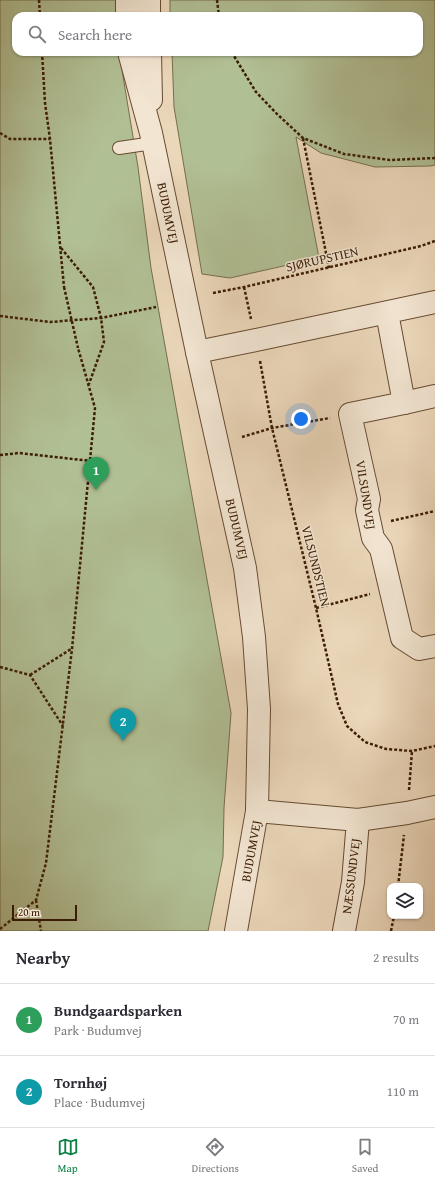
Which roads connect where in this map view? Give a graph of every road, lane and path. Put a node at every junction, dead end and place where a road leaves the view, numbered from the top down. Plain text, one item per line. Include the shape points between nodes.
1 (39, 0) edge
2 (127, 0) edge
3 (149, 0) edge
4 (217, 0) edge
5 (40, 12) edge
6 (127, 12) edge
7 (149, 12) edge
8 (218, 12) edge
9 (42, 56) edge
10 (130, 56) edge
11 (150, 56) edge
12 (234, 56) edge
13 (0, 133) edge
14 (152, 138) junction
15 (303, 138) junction
16 (50, 139) junction
17 (119, 148) dead end
18 (435, 158) edge
19 (435, 241) edge
20 (61, 248) junction
21 (329, 268) junction
22 (244, 287) junction
23 (213, 293) dead end
24 (435, 302) edge
25 (156, 308) dead end
26 (387, 313) junction
27 (0, 316) edge
28 (101, 318) junction
29 (256, 340) junction
30 (196, 352) junction
31 (89, 386) junction
32 (435, 396) edge
33 (404, 403) junction
34 (350, 414) junction
35 (272, 428) junction
36 (242, 437) dead end
37 (0, 455) edge
38 (91, 461) junction
39 (435, 511) edge
40 (370, 526) junction
41 (391, 589) junction
42 (316, 608) junction
43 (435, 646) edge
44 (72, 649) junction
45 (0, 667) edge
46 (30, 675) junction
47 (63, 727) junction
48 (435, 746) edge
49 (435, 807) edge
50 (257, 811) junction
51 (358, 820) junction
52 (36, 900) junction
53 (393, 919) edge
54 (0, 929) edge
55 (41, 931) edge
56 (236, 931) edge
57 (344, 931) edge
58 (391, 931) edge

1 - 5 path
2 - 6 street
3 - 7 street
4 - 8 path
9 - 16 path
10 - 14 street, BUDUMVEJ
11 - 14 street, BUDUMVEJ
12 - 15 path via 256,92
13 - 16 path via 10,139
14 - 17 lane
14 - 30 street, BUDUMVEJ
15 - 18 path via 344,154 390,160
15 - 21 path
16 - 20 path
19 - 21 path, SJØRUPSTIEN
20 - 28 path via 93,287
20 - 31 path, bridge via 64,287
21 - 22 path, SJØRUPSTIEN
22 - 23 path, SJØRUPSTIEN
22 - 29 path, VILSUNDSTIEN
24 - 26 street
25 - 28 path
26 - 29 street
26 - 33 street
27 - 28 path via 50,322
28 - 31 path via 104,342
29 - 30 street
29 - 35 path, VILSUNDSTIEN
30 - 50 street, BUDUMVEJ via 246,568 259,709
31 - 38 path via 96,408
32 - 33 street
33 - 34 street
34 - 35 path
34 - 40 street, VILSUNDVEJ via 369,499 367,510
35 - 36 path
35 - 42 path, VILSUNDSTIEN
37 - 38 path via 19,453
38 - 44 path
39 - 40 path
40 - 41 street, VILSUNDVEJ via 373,538 381,549
41 - 42 path
41 - 43 street, VILSUNDVEJ via 402,638 419,649
42 - 48 path, VILSUNDSTIEN via 338,704 347,726 365,742 386,749 412,751
44 - 46 path
44 - 47 path
45 - 46 path
46 - 47 path
47 - 52 path via 46,863
49 - 51 street, NÆSSUNDVEJ
50 - 51 street, NÆSSUNDVEJ
50 - 56 street, BUDUMVEJ
51 - 57 street, NÆSSUNDVEJ via 353,882
52 - 54 path
52 - 55 path
53 - 58 path

